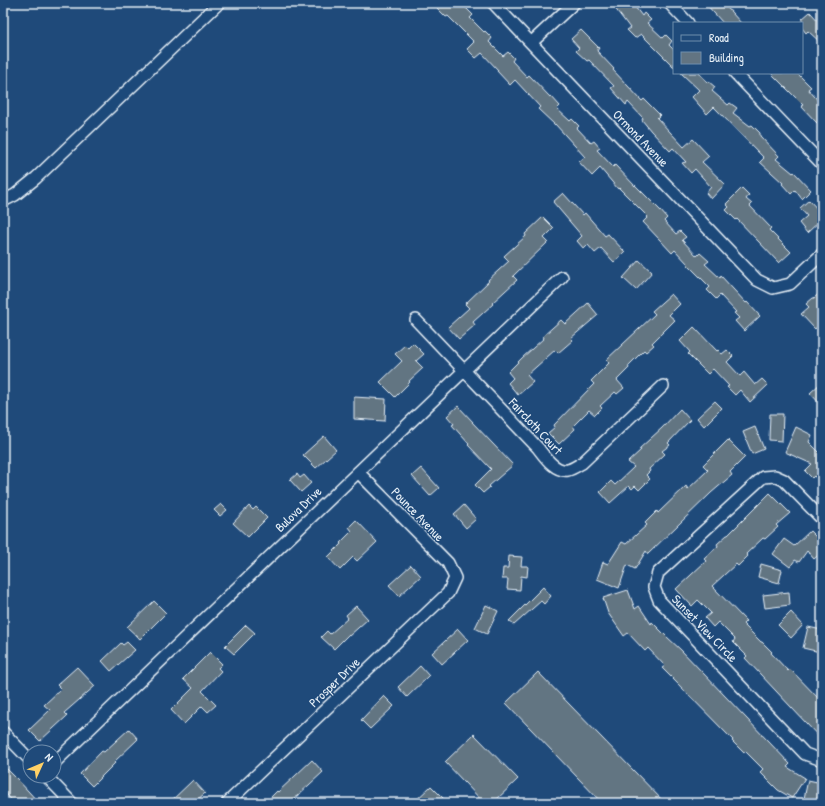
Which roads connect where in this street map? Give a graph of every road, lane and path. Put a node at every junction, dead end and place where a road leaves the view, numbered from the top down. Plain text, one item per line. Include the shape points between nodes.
1 (220, 3) edge
2 (493, 3) edge
3 (574, 3) edge
4 (669, 3) edge
5 (687, 22) edge
6 (531, 43) junction
7 (737, 74) edge
8 (822, 164) edge
9 (3, 201) edge
10 (822, 254) edge
11 (562, 277) dead end
12 (416, 320) dead end
13 (464, 371) junction
14 (663, 386) dead end
15 (358, 472) junction
16 (822, 519) edge
17 (455, 578) joint
18 (3, 732) edge
19 (22, 752) edge
20 (62, 755) edge
21 (822, 760) edge
22 (54, 784) edge
23 (72, 803) edge
24 (227, 803) edge

1 - 9 street via 36,178
2 - 6 street, Ormond Avenue
3 - 6 street
4 - 5 street
6 - 10 street, Ormond Avenue via 757,280 772,288 790,284
7 - 8 street
11 - 13 street, Bulova Drive
12 - 13 street
13 - 14 street, Faircloth Court via 548,461 557,468 567,470 582,463
13 - 15 street, Bulova Drive
15 - 17 street, Pounce Avenue via 448,563
15 - 20 street, Bulova Drive
16 - 21 street, Sunset View Circle via 784,480 775,476 763,476 658,573 654,587 659,600 805,754
17 - 24 street, Prosper Drive via 448,593
18 - 19 street
22 - 23 street

